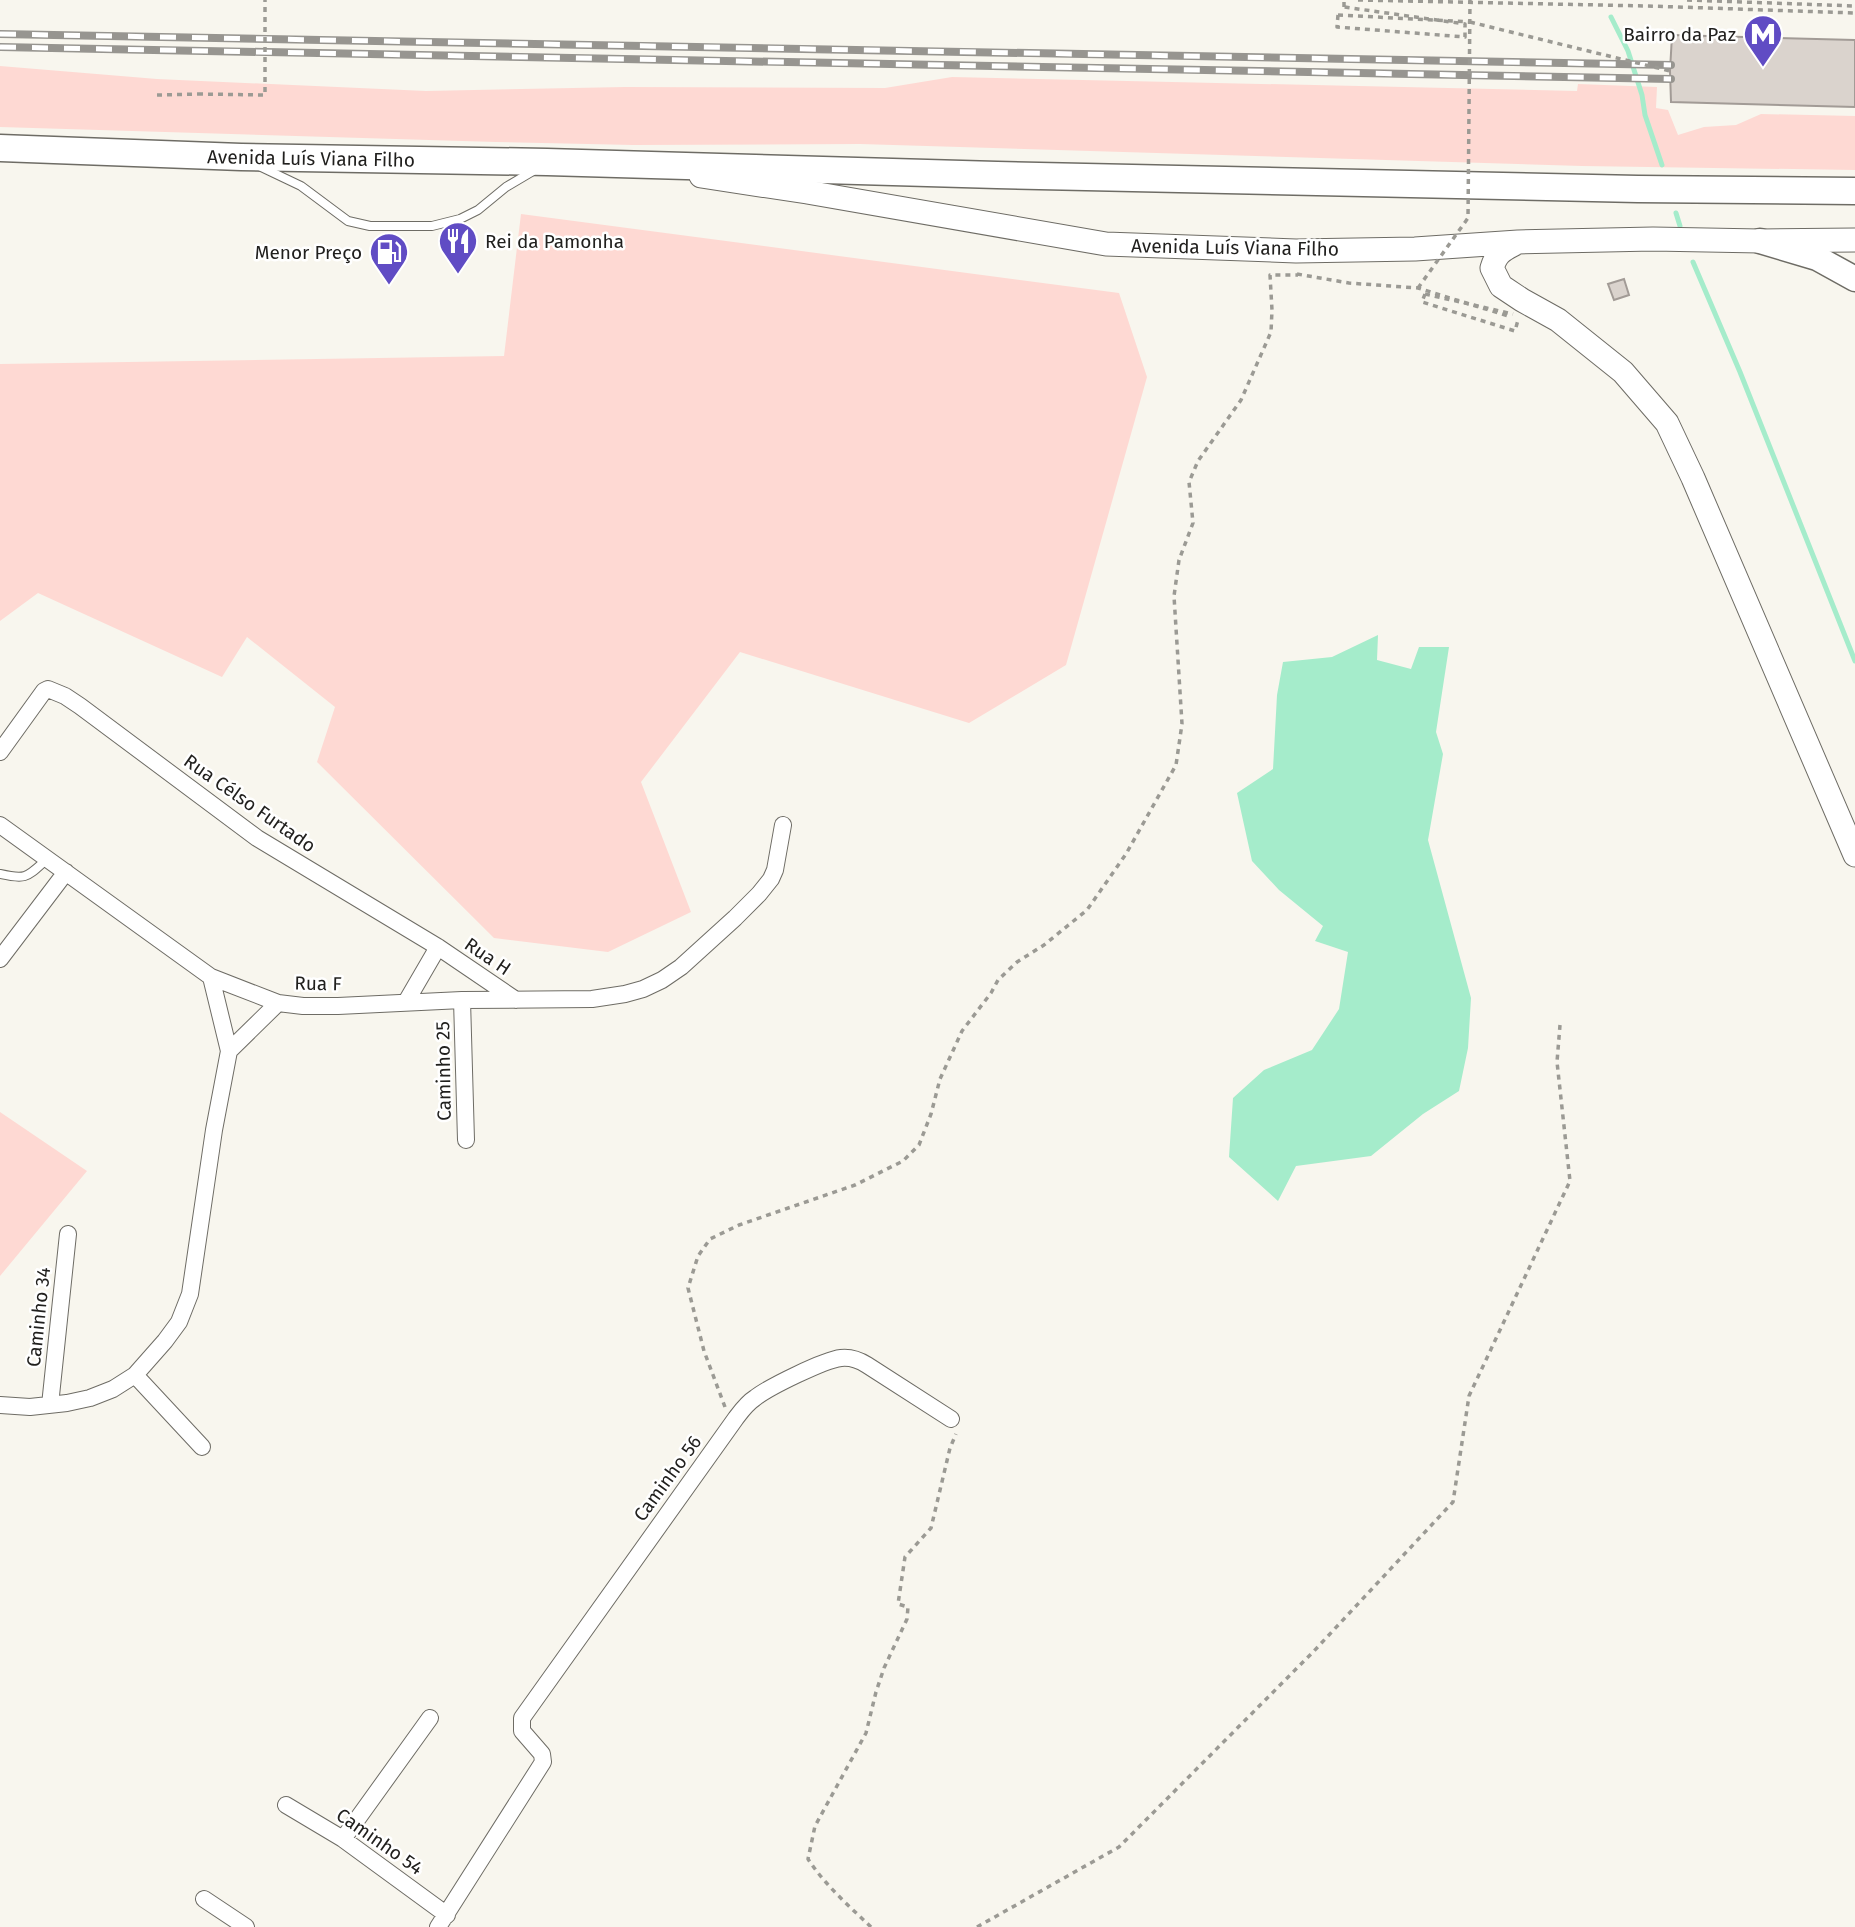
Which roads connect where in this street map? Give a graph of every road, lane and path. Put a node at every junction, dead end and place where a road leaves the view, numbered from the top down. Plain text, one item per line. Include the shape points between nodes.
1 (265, 0) edge
2 (1344, 0) edge
3 (1358, 0) edge
4 (1470, 0) edge
5 (1687, 0) edge
6 (1855, 6) edge
7 (1855, 13) edge
8 (1469, 22) junction
9 (1670, 71) dead end
10 (157, 95) dead end
11 (0, 148) edge
12 (241, 157) junction
13 (547, 162) junction
14 (621, 164) junction
15 (1855, 191) edge
16 (1855, 240) edge
17 (1756, 241) junction
18 (1518, 242) junction
19 (1296, 251) junction
20 (1297, 275) junction
21 (1855, 279) edge
22 (1418, 288) junction
23 (1513, 314) dead end
24 (0, 752) edge
25 (0, 825) edge
26 (783, 825) dead end
27 (1855, 855) edge
28 (47, 859) junction
29 (66, 872) junction
30 (0, 874) edge
31 (438, 947) junction
32 (0, 959) edge
33 (211, 977) junction
34 (462, 1000) junction
35 (516, 1000) junction
36 (406, 1002) junction
37 (278, 1003) junction
38 (1560, 1025) dead end
39 (229, 1051) junction
40 (466, 1140) dead end
41 (68, 1234) dead end
42 (135, 1376) junction
43 (0, 1405) edge
44 (50, 1405) junction
45 (951, 1419) joint
46 (732, 1424) junction
47 (202, 1447) dead end
48 (430, 1718) dead end
49 (286, 1805) dead end
50 (343, 1839) junction
51 (204, 1899) dead end
52 (443, 1921) edge
53 (246, 1927) edge
54 (871, 1927) edge
55 (977, 1927) edge

1 - 10 path, bridge via 265,94
2 - 8 path, bridge via 1344,7 1384,13 1438,20 1451,22 1465,24 1465,37 1337,27 1338,15 1443,21
3 - 7 path
4 - 8 path, bridge
5 - 6 path
8 - 9 path, bridge
8 - 22 path, bridge via 1468,218
11 - 12 highway, Avenida Luís Viana Filho
12 - 13 highway, Avenida Luís Viana Filho
12 - 13 lane via 301,186 348,221 370,226 432,226 460,219
13 - 14 highway, Avenida Luís Viana Filho
14 - 15 highway, Avenida Luís Viana Filho via 1638,190
14 - 19 main road, Avenida Luís Viana Filho via 1106,244
16 - 17 main road, Avenida Luís Viana Filho
17 - 18 main road, Avenida Luís Viana Filho
17 - 21 main road via 1817,258
18 - 19 main road, Avenida Luís Viana Filho
18 - 27 main road via 1496,256 1493,268 1501,286 1558,320 1623,372 1667,423
19 - 20 path
20 - 22 path
20 - 46 path via 1270,275 1271,332 1241,400 1198,461 1189,482 1193,523 1179,561 1174,596 1182,724 1176,765 1126,854 1087,910 998,980 962,1031 940,1079 919,1145 902,1161 855,1185 710,1239 698,1256 688,1288 704,1351
22 - 23 path, bridge via 1455,300 1468,304 1480,308 1518,320 1514,331 1422,302 1424,294 1462,303 1475,305
24 - 31 street, Rua Célso Furtado via 44,691 65,696 257,838
25 - 28 street
26 - 35 street, Rua F via 771,879 735,918 662,980 625,994 592,999
28 - 29 street
28 - 30 lane via 28,876
29 - 32 street
29 - 33 street
31 - 35 street, Rua H
31 - 36 street
33 - 37 street
33 - 39 street
34 - 35 street, Rua F
34 - 36 street, Rua F
34 - 40 street, Caminho 25
36 - 37 street, Rua F
37 - 39 street, Rua F
38 - 55 path via 1557,1062 1570,1181 1469,1396 1453,1502 1314,1651 1119,1847
39 - 42 street via 190,1294 179,1322
41 - 44 street, Caminho 34
42 - 44 street via 90,1398
42 - 47 street
43 - 44 street
45 - 46 street, Caminho 56 via 867,1365 843,1358 758,1395
45 - 54 path via 961,1421 931,1528 905,1557 898,1604 908,1606 907,1619 884,1668 866,1733 815,1826 808,1859
46 - 52 street, Caminho 56 via 522,1718 522,1731 544,1758
48 - 50 street
49 - 50 street, Caminho 54
50 - 52 street, Caminho 54
51 - 53 street

